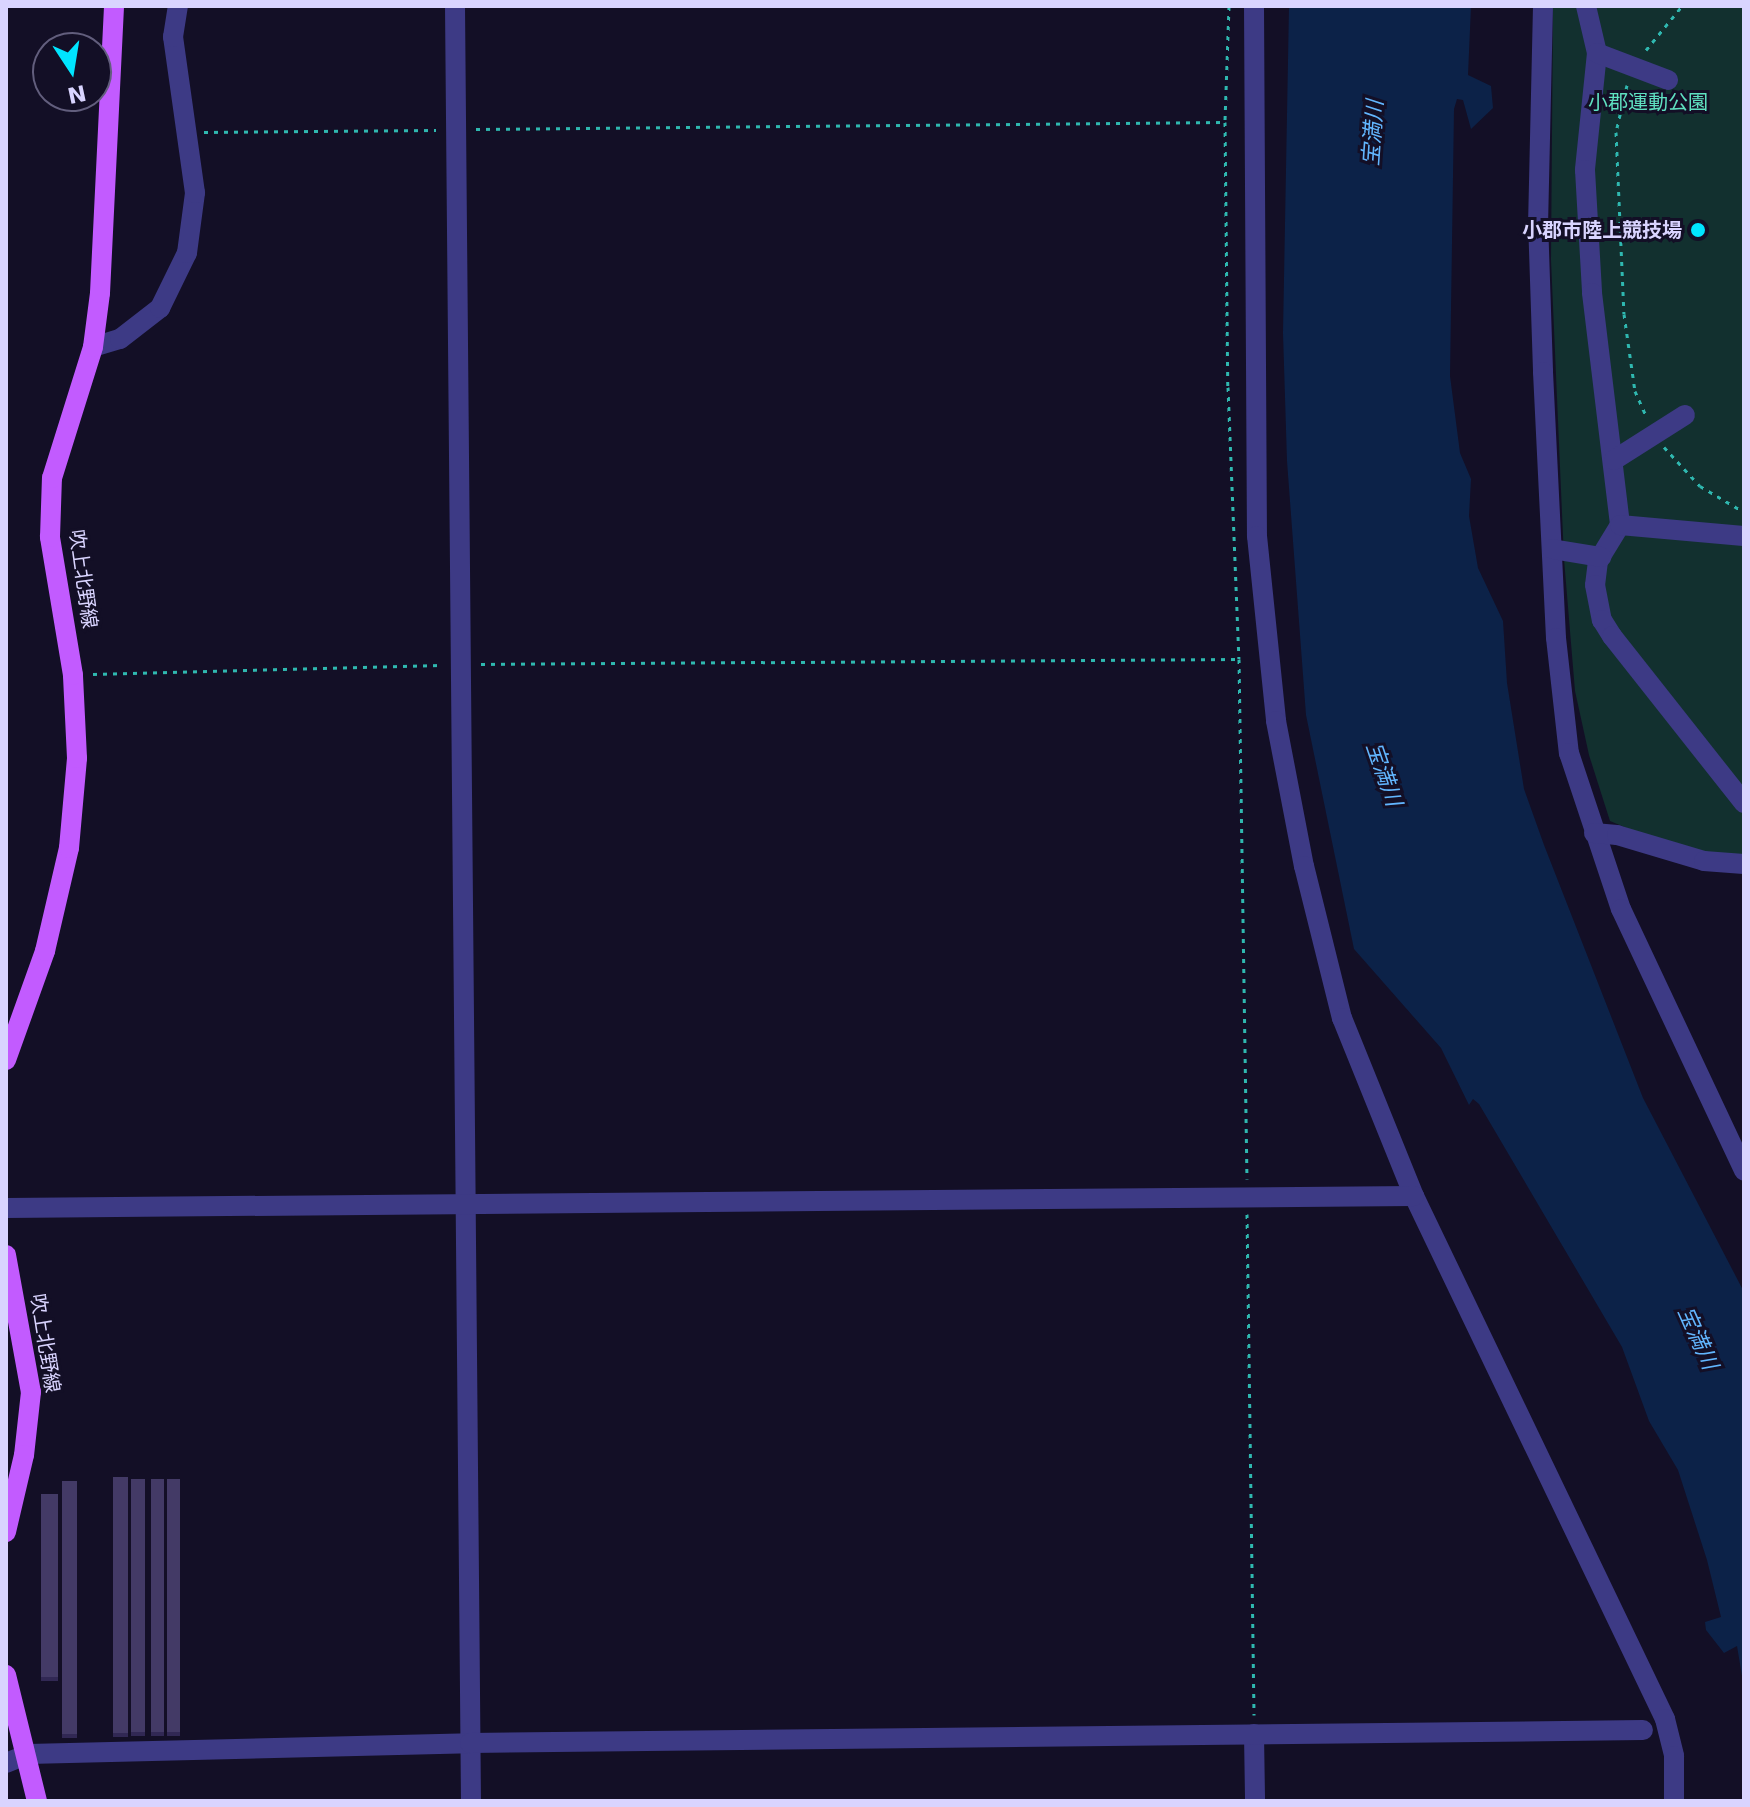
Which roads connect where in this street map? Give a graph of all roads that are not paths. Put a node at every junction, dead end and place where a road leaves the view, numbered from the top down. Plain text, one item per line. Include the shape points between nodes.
1 (114, 6) edge
2 (178, 6) edge
3 (455, 6) edge
4 (1254, 6) edge
5 (1543, 6) edge
6 (1588, 7) edge
7 (1597, 53) junction
8 (1668, 80) dead end
9 (93, 347) junction
10 (1685, 415) dead end
11 (1614, 460) junction
12 (1620, 525) junction
13 (1744, 536) edge
14 (1552, 549) junction
15 (1601, 557) junction
16 (1744, 803) edge
17 (1594, 833) junction
18 (1744, 864) edge
19 (6, 1060) edge
20 (1744, 1170) edge
21 (1414, 1196) junction
22 (470, 1205) junction
23 (6, 1208) edge
24 (6, 1255) edge
25 (13, 1476) edge
26 (6, 1532) edge
27 (6, 1675) edge
28 (1643, 1730) dead end
29 (1254, 1734) junction
30 (470, 1743) junction
31 (28, 1754) junction
32 (6, 1763) edge
33 (37, 1801) edge
34 (471, 1801) edge
35 (1255, 1801) edge
36 (1674, 1801) edge

1 - 9 main road, 吹上北野線
2 - 9 street via 173,37 195,193 187,253 175,285 140,326
3 - 22 street
4 - 21 street via 1257,536 1276,721 1304,866 1342,1018
5 - 14 street via 1538,220
6 - 7 street
7 - 8 street
7 - 11 street via 1585,170 1592,293
9 - 19 main road, 吹上北野線 via 52,478 50,537 73,675 77,758 69,848 45,951
10 - 11 street
11 - 12 street
12 - 13 street
12 - 15 street
14 - 15 street
14 - 17 street via 1569,753
15 - 16 street via 1595,585 1602,620
17 - 18 street via 1704,861
17 - 20 street via 1621,909
21 - 22 street
21 - 36 street via 1651,1683 1674,1756
22 - 23 street
22 - 30 street
24 - 25 main road, 吹上北野線 via 31,1392
25 - 26 main road, 吹上北野線
27 - 31 main road
28 - 29 street
29 - 30 street
29 - 35 street
30 - 31 street
30 - 34 street
31 - 32 street
31 - 33 main road

